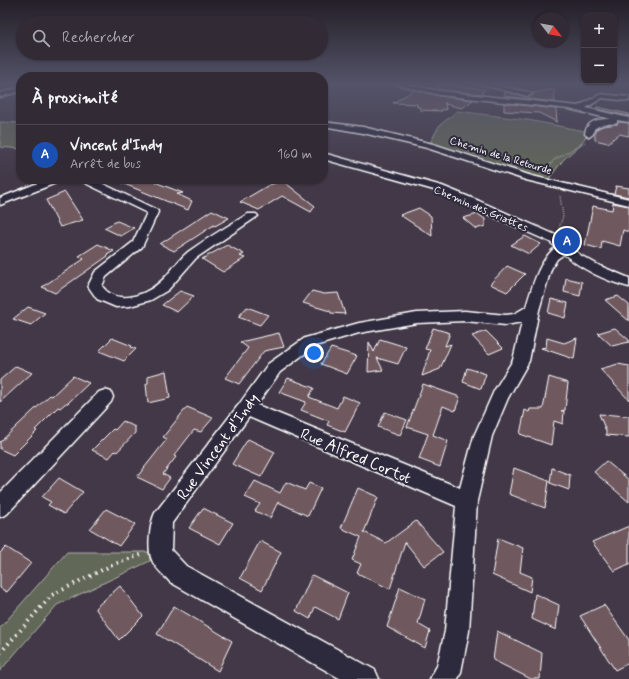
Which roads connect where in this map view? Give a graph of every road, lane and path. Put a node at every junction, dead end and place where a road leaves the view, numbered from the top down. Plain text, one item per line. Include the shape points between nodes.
1 (607, 116) edge
2 (629, 121) edge
3 (328, 125) edge
4 (589, 134) joint
5 (328, 157) edge
6 (352, 170) dead end
7 (45, 184) edge
8 (95, 184) edge
9 (554, 185) junction
10 (453, 194) junction
11 (0, 202) edge
12 (629, 202) edge
13 (252, 216) dead end
14 (554, 239) junction
15 (563, 248) junction
16 (576, 258) junction
17 (544, 269) junction
18 (629, 283) edge
19 (532, 310) junction
20 (506, 320) junction
21 (526, 339) junction
22 (105, 397) dead end
23 (246, 408) junction
24 (467, 501) junction
25 (0, 507) edge
26 (160, 548) junction
27 (0, 653) edge
28 (366, 679) edge
29 (443, 679) edge

1 - 2 street
2 - 4 street via 600,121 590,128
3 - 9 street, Chemin de la Retourde via 430,146
4 - 9 path via 584,143 561,155 549,165 547,169
5 - 10 street, Chemin des Griattes
6 - 10 street
7 - 11 street
8 - 13 street via 153,212 138,244 100,275 95,286 102,296 116,302 146,297 163,287 192,255
9 - 12 street, Chemin de la Retourde
9 - 14 path via 560,195 563,216
10 - 14 street, Chemin des Griattes
14 - 15 street, Chemin des Griattes
15 - 16 street, Chemin des Griattes
15 - 17 street via 552,257
16 - 17 street via 561,261
16 - 18 street, Chemin des Griattes
17 - 19 street
19 - 20 street, Rue Vincent d'Indy via 517,319
19 - 21 street
20 - 21 street via 517,327
20 - 23 street, Rue Vincent d'Indy via 465,316 417,318 359,328 310,342 274,368
21 - 24 street via 521,361 500,396 483,436
22 - 25 street
23 - 24 street, Rue Alfred Cortot
23 - 26 street, Rue Vincent d'Indy via 162,520
24 - 29 street via 457,631 448,672
26 - 27 path via 112,565 52,595
26 - 28 street via 160,554 178,574

